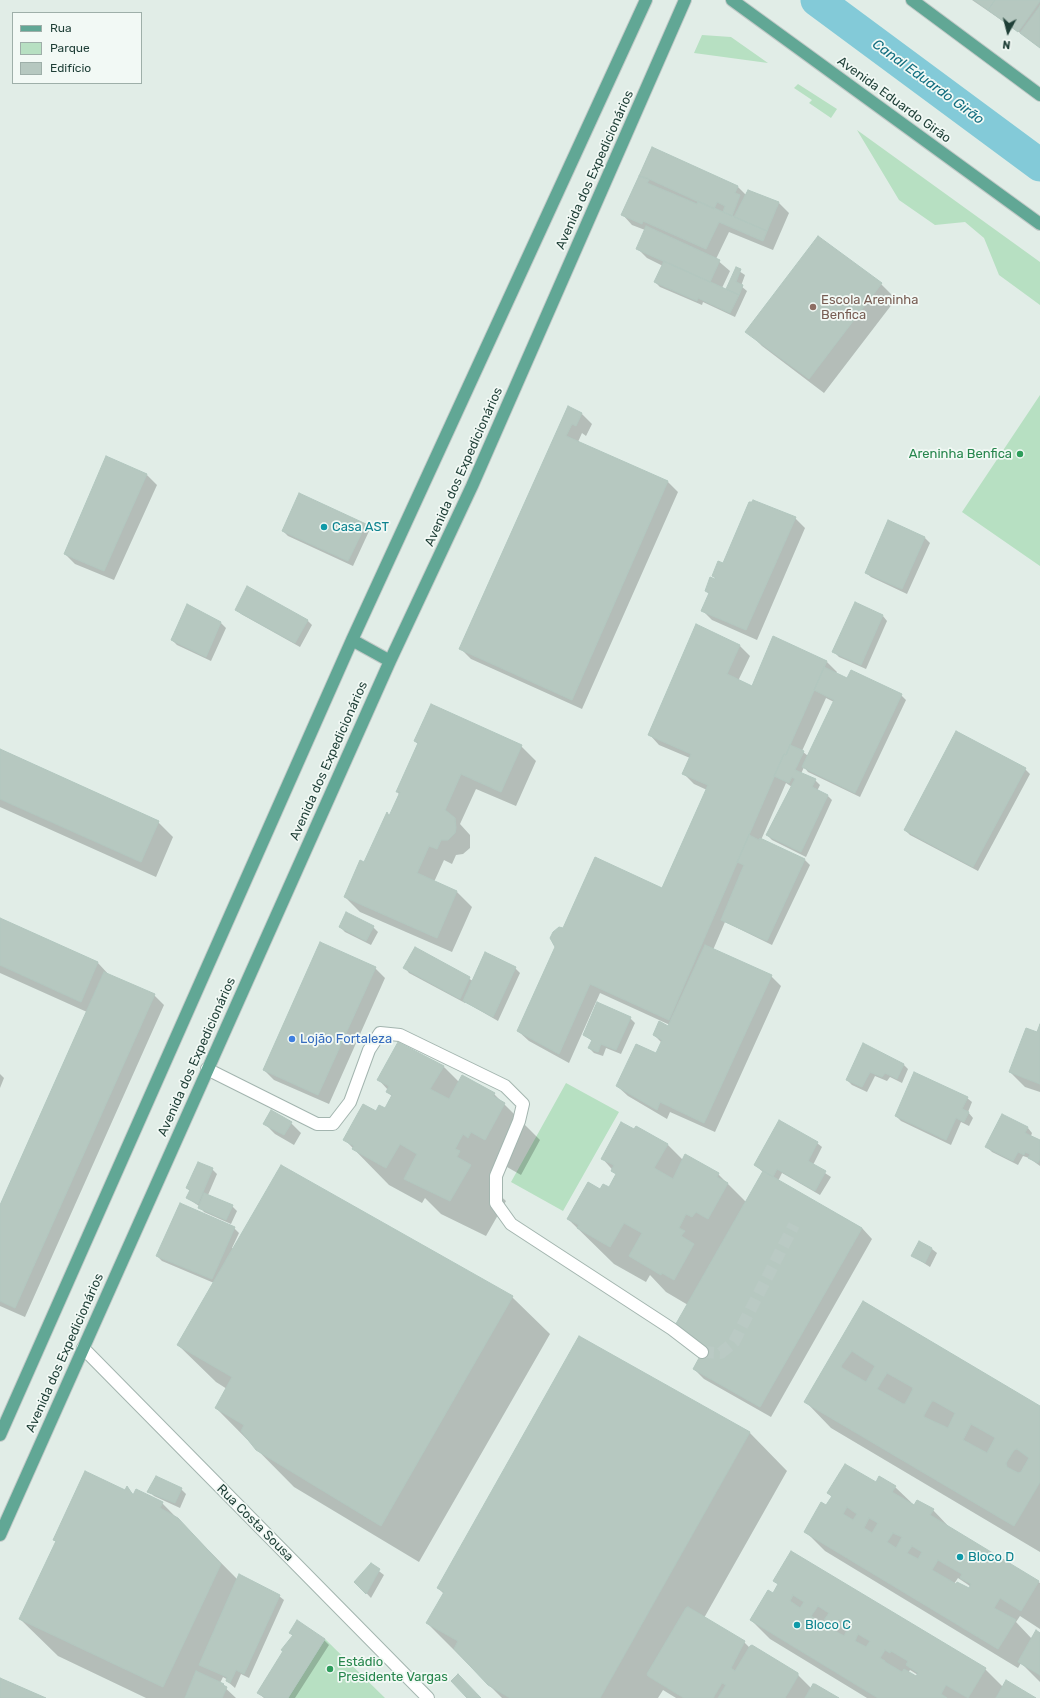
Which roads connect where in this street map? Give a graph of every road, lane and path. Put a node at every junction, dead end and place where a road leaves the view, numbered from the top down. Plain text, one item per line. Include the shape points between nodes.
1 (646, 0) edge
2 (685, 0) edge
3 (732, 0) edge
4 (912, 0) edge
5 (1040, 95) edge
6 (1040, 224) edge
7 (352, 640) junction
8 (390, 661) junction
9 (207, 1069) junction
10 (82, 1348) junction
11 (702, 1352) tunnel mouth
12 (0, 1435) edge
13 (0, 1535) edge
14 (428, 1698) edge

1 - 7 main road, Avenida dos Expedicionários
2 - 8 main road, Avenida dos Expedicionários via 472,486
3 - 6 main road, Avenida Eduardo Girão
4 - 5 main road
7 - 8 main road
7 - 12 main road, Avenida dos Expedicionários
8 - 9 main road, Avenida dos Expedicionários
9 - 10 main road, Avenida dos Expedicionários
9 - 11 street via 317,1124 333,1124 350,1102 369,1050 380,1033 400,1035 505,1086 523,1104 519,1121 496,1176 496,1203 511,1224 672,1329
10 - 13 main road, Avenida dos Expedicionários
10 - 14 street, Rua Costa Sousa

